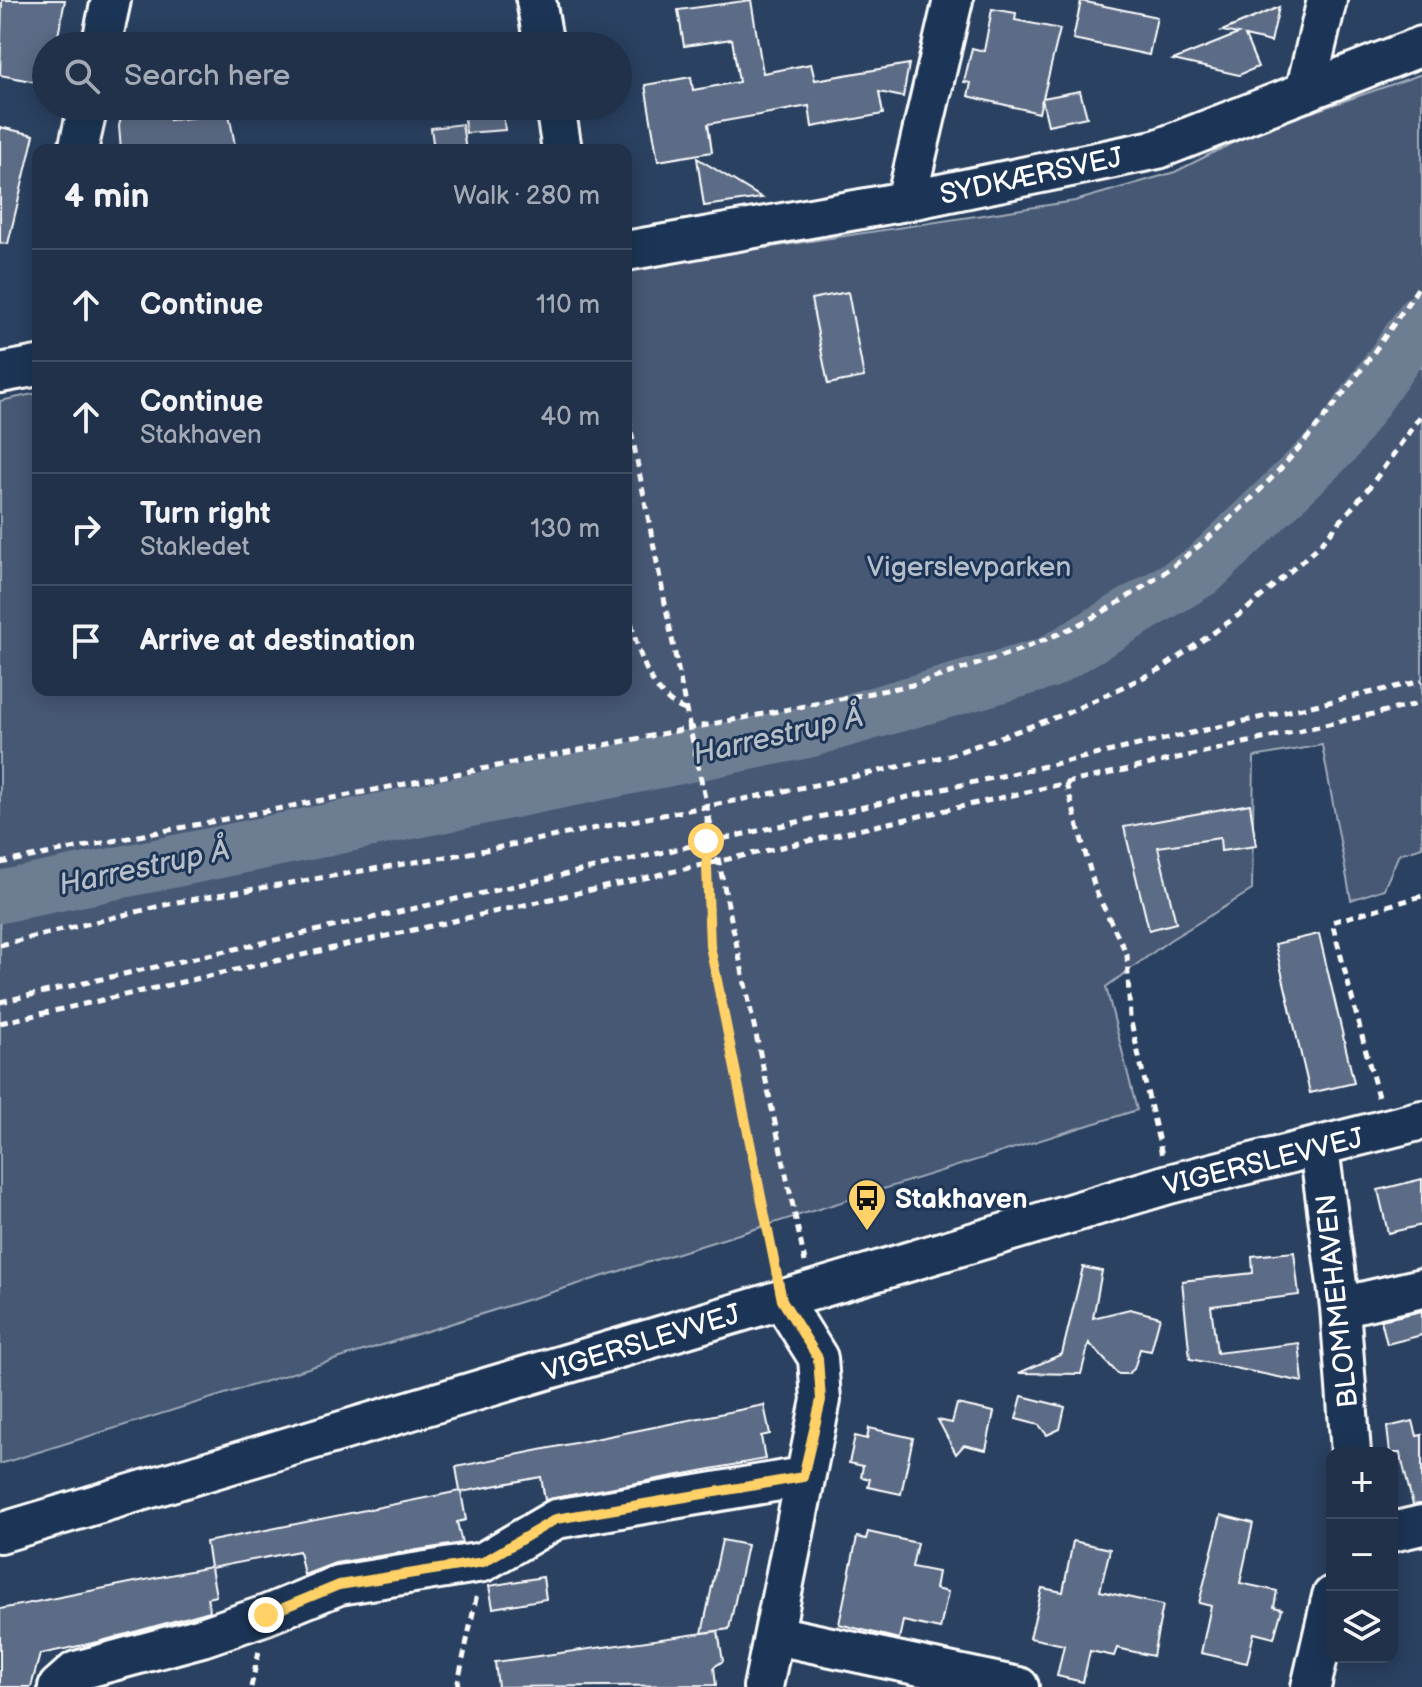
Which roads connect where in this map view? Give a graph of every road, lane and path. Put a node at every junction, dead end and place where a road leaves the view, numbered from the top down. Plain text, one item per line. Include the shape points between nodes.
1 (111, 0) edge
2 (536, 0) edge
3 (953, 0) edge
4 (1327, 0) edge
5 (104, 32) edge
6 (542, 32) edge
7 (1422, 46) edge
8 (1305, 92) junction
9 (85, 120) edge
10 (557, 120) edge
11 (79, 144) edge
12 (561, 144) edge
13 (906, 201) junction
14 (632, 250) edge
15 (1422, 282) edge
16 (1422, 414) edge
17 (632, 436) edge
18 (632, 625) edge
19 (1422, 681) edge
20 (1422, 703) edge
21 (686, 710) junction
22 (690, 728) junction
23 (1066, 783) junction
24 (707, 807) junction
25 (715, 839) junction
26 (706, 841) junction
27 (719, 862) junction
28 (0, 863) edge
29 (706, 865) junction
30 (1422, 896) edge
31 (0, 945) edge
32 (0, 1002) edge
33 (0, 1023) edge
34 (1404, 1125) edge
35 (1319, 1148) junction
36 (1169, 1184) junction
37 (1422, 1288) edge
38 (797, 1296) junction
39 (1340, 1307) junction
40 (1351, 1447) edge
41 (803, 1477) junction
42 (1422, 1525) edge
43 (1398, 1531) edge
44 (0, 1533) edge
45 (483, 1562) junction
46 (1326, 1622) edge
47 (775, 1635) junction
48 (58, 1687) edge
49 (457, 1687) edge
50 (763, 1687) edge
51 (1019, 1687) edge
52 (1311, 1687) edge

1 - 5 street
2 - 6 street
3 - 13 street
4 - 8 street
7 - 8 street, SYDKÆRSVEJ
8 - 13 street, SYDKÆRSVEJ via 1158,149
9 - 11 street
10 - 12 street
13 - 14 street, SYDKÆRSVEJ
15 - 22 path via 1341,400 1290,463 1245,508 1099,614 912,685
16 - 24 path via 1319,546 1246,610 1161,669 1065,714 947,756
17 - 21 path
18 - 21 path via 654,686 671,705
19 - 25 path
20 - 23 path
21 - 22 path
22 - 24 path
22 - 28 path
23 - 27 path
23 - 36 path via 1096,892 1127,954 1130,1018
24 - 25 path
24 - 26 path
24 - 31 path via 177,902
25 - 26 path
25 - 27 path
26 - 29 path
26 - 32 path
27 - 29 path
27 - 38 path
29 - 33 path
29 - 38 path via 710,946
30 - 34 path via 1332,922
34 - 35 street, VIGERSLEVVEJ
35 - 36 street, VIGERSLEVVEJ
35 - 39 street, BLOMMEHAVEN
36 - 38 street, VIGERSLEVVEJ
37 - 39 street
38 - 41 street via 818,1358 821,1400
38 - 44 street, VIGERSLEVVEJ
39 - 40 street, BLOMMEHAVEN
41 - 45 street via 556,1519
41 - 47 street
42 - 43 street
45 - 48 street via 339,1585 215,1632 76,1671
45 - 49 path
46 - 52 street
47 - 50 street
47 - 51 street

